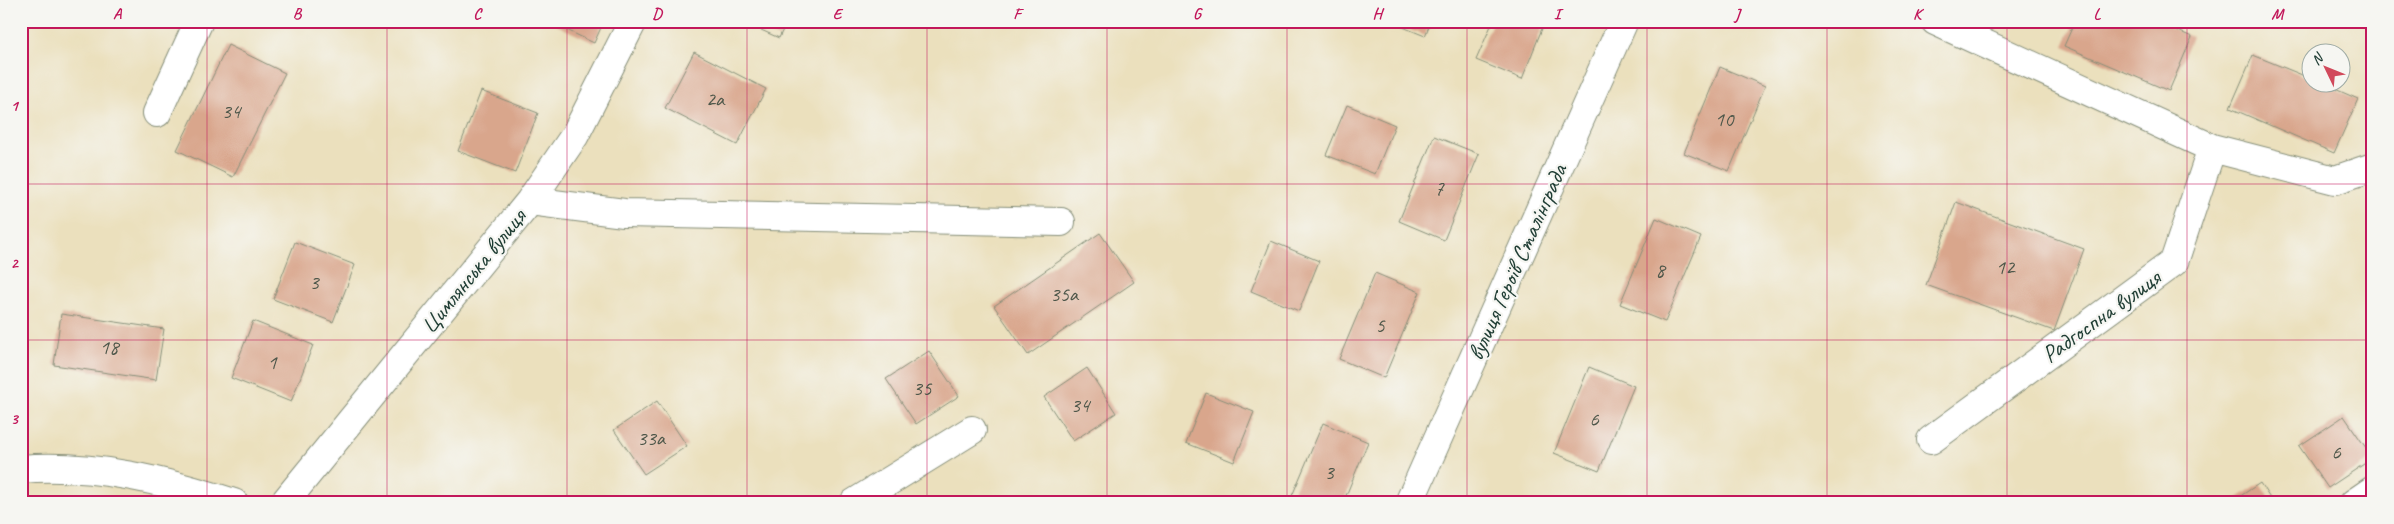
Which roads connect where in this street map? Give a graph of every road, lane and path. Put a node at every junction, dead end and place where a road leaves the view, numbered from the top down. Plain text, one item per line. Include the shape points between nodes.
1 (199, 21) edge
2 (633, 21) edge
3 (1624, 21) edge
4 (1935, 21) edge
5 (157, 113) dead end
6 (2212, 148) junction
7 (2373, 167) edge
8 (530, 200) junction
9 (1061, 222) dead end
10 (972, 430) dead end
11 (1931, 440) dead end
12 (21, 469) edge
13 (2373, 490) edge
14 (234, 503) edge
15 (284, 503) edge
16 (854, 503) edge
17 (1410, 503) edge
18 (2354, 503) edge

1 - 5 street
2 - 8 street, Цимлянська вулиця via 575,135
3 - 17 street, вулиця Героїв Сталінграда
4 - 6 street
6 - 7 street via 2335,180
6 - 11 street, Радгоспна вулиця via 2174,262
8 - 9 street via 624,213
8 - 15 street, Цимлянська вулиця
10 - 16 street
12 - 14 street via 103,471 174,484
13 - 18 street

